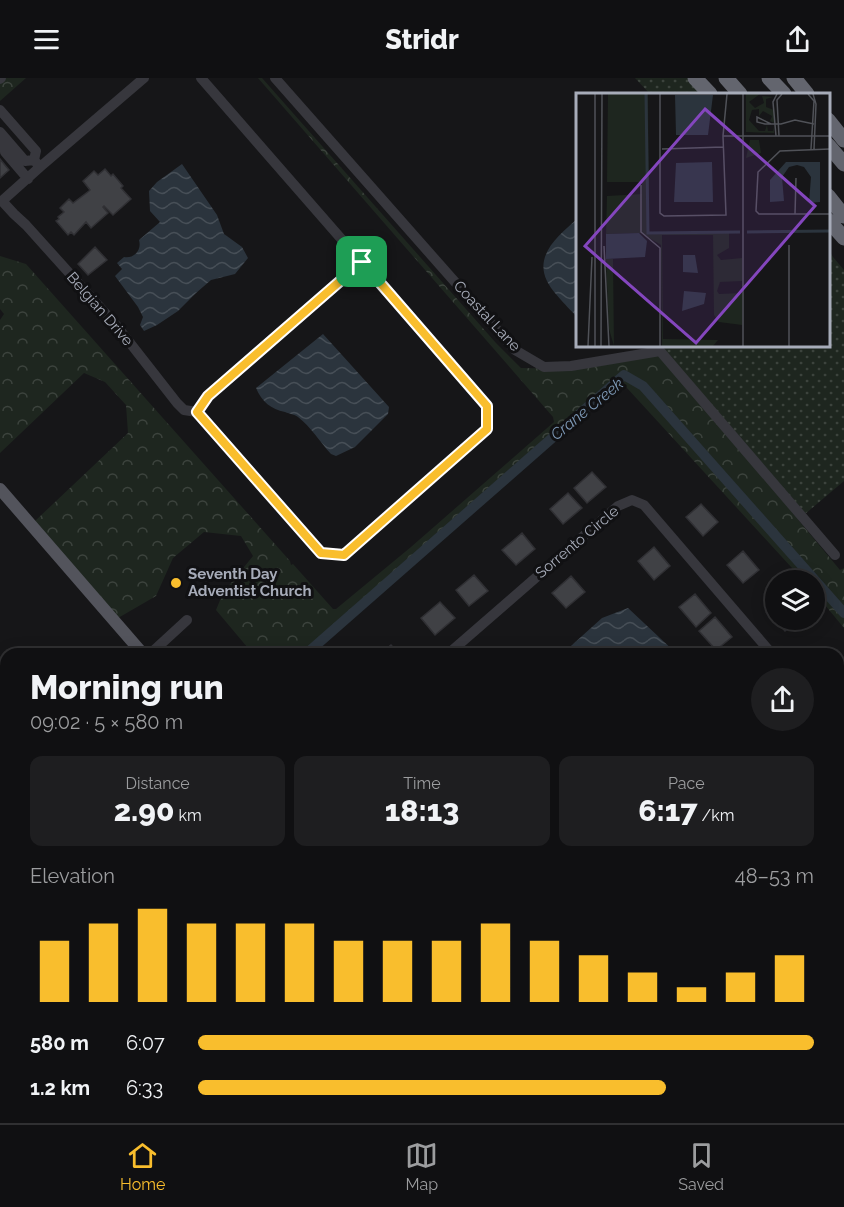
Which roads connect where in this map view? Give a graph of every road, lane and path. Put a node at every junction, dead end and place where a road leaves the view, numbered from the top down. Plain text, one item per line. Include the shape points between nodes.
1 (144, 78) edge
2 (201, 78) edge
3 (275, 78) edge
4 (695, 78) edge
5 (726, 78) edge
6 (769, 78) edge
7 (794, 78) edge
8 (709, 93) edge
9 (739, 93) edge
10 (783, 93) edge
11 (806, 93) edge
12 (0, 110) edge
13 (829, 121) edge
14 (2, 135) edge
15 (844, 140) edge
16 (829, 146) edge
17 (37, 164) junction
18 (844, 164) edge
19 (28, 178) junction
20 (829, 197) edge
21 (1, 202) edge
22 (844, 216) edge
23 (829, 221) edge
24 (844, 238) edge
25 (362, 262) junction
26 (197, 412) junction
27 (0, 489) edge
28 (835, 555) dead end
29 (187, 620) dead end
30 (138, 648) edge
31 (157, 648) edge
32 (455, 648) edge
33 (767, 648) edge

1 - 17 street, Belgian Drive
2 - 25 street, Belgian Drive
3 - 28 street, Coastal Lane via 514,350 544,367 660,351
4 - 8 highway
5 - 9 highway
6 - 10 highway
7 - 11 highway
12 - 17 street via 36,151
13 - 15 highway
14 - 17 street via 25,160
14 - 19 street via 5,152
16 - 18 highway
17 - 19 street, Belgian Drive
19 - 21 street, Belgian Drive
20 - 22 highway
21 - 26 street, Belgian Drive via 116,326 177,403 184,410
23 - 24 highway
25 - 26 street via 208,396
25 - 26 street, Belgian Drive via 487,406 487,429 344,555 321,553
27 - 30 main road
29 - 31 street
32 - 33 street, Sorrento Circle via 618,506 632,500 644,505

